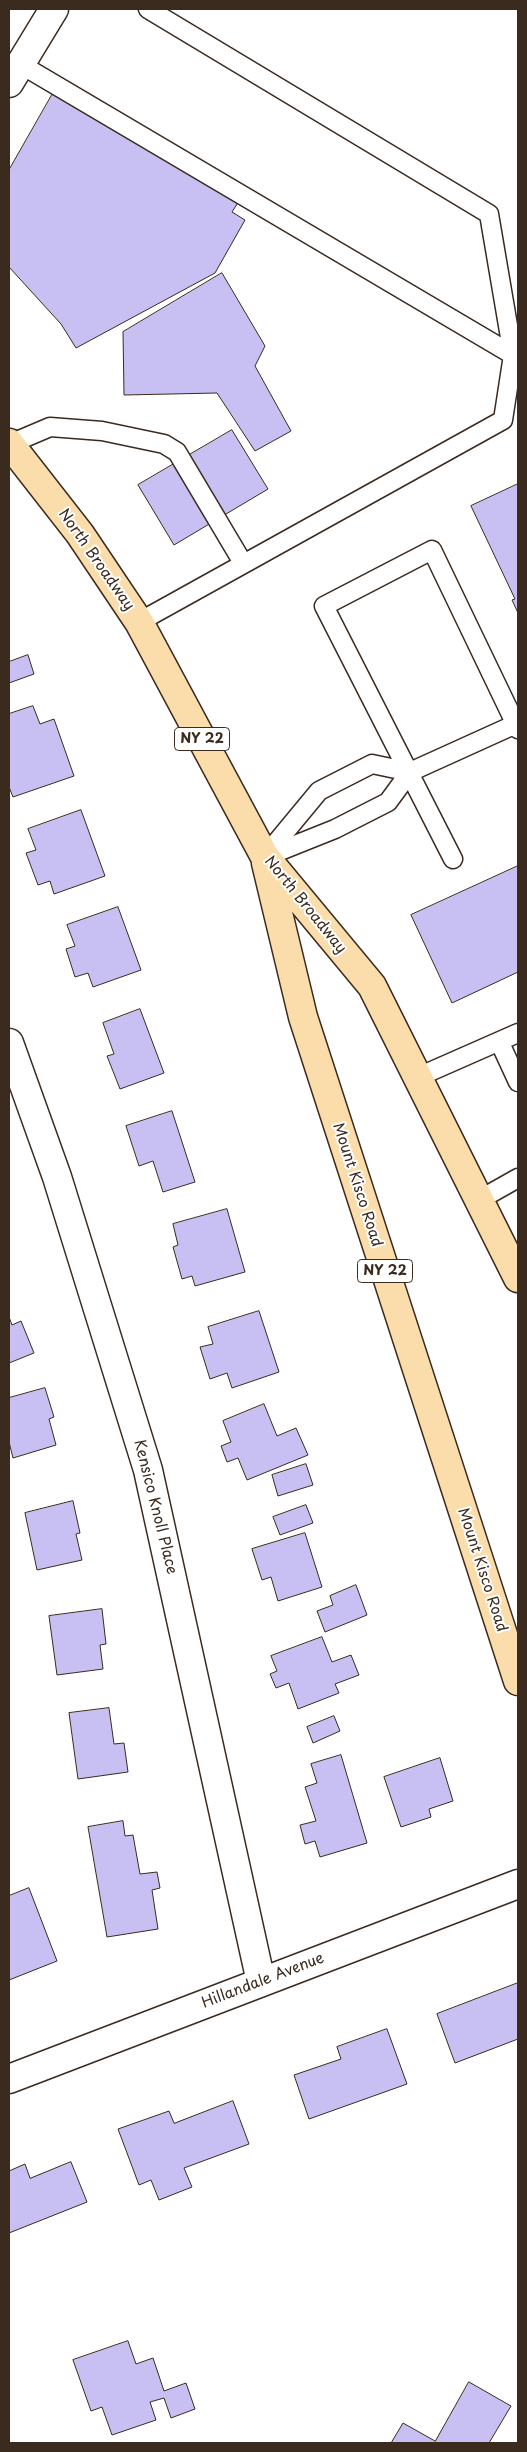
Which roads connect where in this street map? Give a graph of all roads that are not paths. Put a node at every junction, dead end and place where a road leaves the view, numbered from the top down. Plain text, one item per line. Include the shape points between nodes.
1 (54, 9) edge
2 (148, 9) edge
3 (14, 74) edge
4 (513, 355) junction
5 (9, 443) edge
6 (243, 563) junction
7 (139, 622) junction
8 (517, 727) edge
9 (410, 772) junction
10 (265, 857) junction
11 (453, 858) dead end
12 (518, 1033) edge
13 (9, 1043) edge
14 (500, 1043) junction
15 (418, 1077) junction
16 (518, 1082) edge
17 (518, 1178) edge
18 (479, 1200) junction
19 (518, 1278) edge
20 (518, 1681) edge
21 (518, 1884) edge
22 (261, 1982) junction
23 (9, 2079) edge

1 - 3 street
2 - 4 lane via 489,214
3 - 4 lane
4 - 6 lane via 504,420
5 - 6 lane via 50,427 102,431 164,444 177,452
5 - 7 main road, North Broadway / NY 22 via 80,534
6 - 7 lane
7 - 10 main road, North Broadway / NY 22
8 - 9 lane
8 - 9 lane via 432,550 324,606
9 - 10 lane via 388,802 335,829
9 - 10 lane via 372,764 319,791
9 - 11 lane
10 - 15 main road, North Broadway via 372,986
10 - 20 main road, Mount Kisco Road / NY 22 via 302,1017
12 - 14 lane
13 - 22 street, Kensico Knoll Place via 57,1178 148,1470
14 - 15 lane
14 - 16 lane
15 - 18 main road, North Broadway
17 - 18 lane
18 - 19 main road, North Broadway
21 - 22 street, Hillandale Avenue
22 - 23 street, Hillandale Avenue

